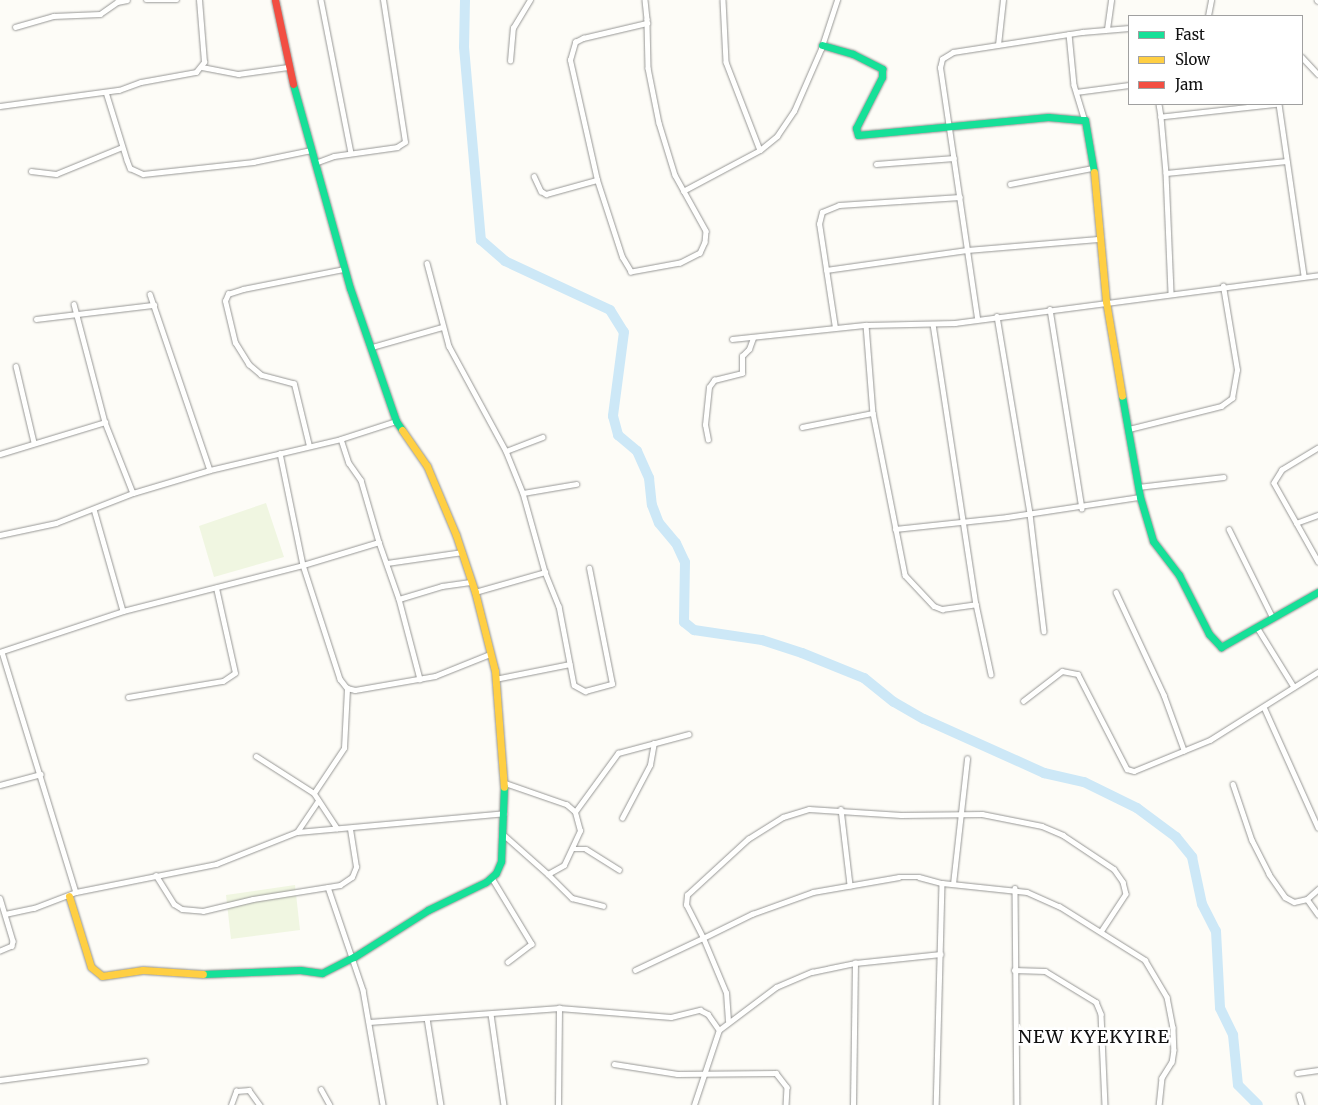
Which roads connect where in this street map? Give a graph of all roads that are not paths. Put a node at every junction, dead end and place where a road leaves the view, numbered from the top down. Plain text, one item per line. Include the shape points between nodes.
1 (127, 0) edge
2 (146, 0) edge
3 (177, 0) edge
4 (199, 0) edge
5 (274, 0) edge
6 (321, 0) edge
7 (383, 0) edge
8 (530, 0) edge
9 (645, 0) edge
10 (723, 0) edge
11 (837, 0) edge
12 (1003, 0) edge
13 (1111, 0) edge
14 (1211, 0) edge
15 (1208, 15) edge
16 (647, 23) junction
17 (15, 27) dead end
18 (1128, 28) edge
19 (1107, 29) junction
20 (1068, 34) junction
21 (822, 45) junction
22 (998, 45) junction
23 (1303, 59) edge
24 (510, 61) dead end
25 (202, 67) junction
26 (288, 67) junction
27 (1318, 74) edge
28 (1128, 85) edge
29 (106, 92) junction
30 (1076, 92) junction
31 (1159, 105) edge
32 (1270, 105) edge
33 (1279, 105) edge
34 (0, 106) edge
35 (1161, 117) junction
36 (1086, 120) junction
37 (949, 125) junction
38 (122, 147) junction
39 (311, 150) junction
40 (760, 150) junction
41 (351, 153) junction
42 (954, 158) junction
43 (1286, 161) junction
44 (315, 163) junction
45 (876, 164) dead end
46 (1092, 168) junction
47 (31, 171) dead end
48 (1166, 173) junction
49 (534, 176) dead end
50 (597, 180) junction
51 (1010, 184) dead end
52 (683, 191) junction
53 (960, 197) junction
54 (1098, 240) junction
55 (968, 250) junction
56 (427, 263) dead end
57 (344, 270) junction
58 (826, 270) junction
59 (1318, 275) edge
60 (1304, 276) junction
61 (1223, 286) junction
62 (1171, 292) junction
63 (150, 294) dead end
64 (1106, 301) junction
65 (74, 304) dead end
66 (154, 305) junction
67 (1050, 309) junction
68 (77, 315) junction
69 (997, 316) junction
70 (977, 318) junction
71 (36, 319) dead end
72 (933, 324) junction
73 (866, 325) junction
74 (442, 327) junction
75 (834, 328) junction
76 (753, 338) junction
77 (732, 339) dead end
78 (372, 347) junction
79 (16, 366) dead end
80 (873, 413) junction
81 (396, 421) junction
82 (105, 422) junction
83 (802, 426) dead end
84 (1129, 429) junction
85 (542, 437) dead end
86 (341, 439) junction
87 (708, 440) dead end
88 (34, 442) junction
89 (309, 446) junction
90 (1318, 448) edge
91 (506, 451) junction
92 (280, 453) junction
93 (0, 454) edge
94 (210, 470) junction
95 (1223, 477) dead end
96 (576, 484) dead end
97 (1138, 487) junction
98 (133, 493) junction
99 (523, 494) junction
100 (1140, 497) junction
101 (1082, 508) junction
102 (94, 509) junction
103 (1030, 514) junction
104 (1318, 515) edge
105 (963, 522) junction
106 (1296, 523) junction
107 (1228, 528) dead end
108 (895, 529) junction
109 (0, 535) edge
110 (379, 542) junction
111 (462, 552) junction
112 (1318, 561) edge
113 (387, 563) junction
114 (303, 565) junction
115 (589, 568) dead end
116 (545, 572) junction
117 (472, 582) junction
118 (216, 588) junction
119 (474, 592) junction
120 (1116, 592) dead end
121 (1318, 592) edge
122 (399, 598) junction
123 (976, 604) junction
124 (123, 611) junction
125 (1273, 618) junction
126 (1257, 628) junction
127 (1044, 632) dead end
128 (1, 652) edge
129 (490, 654) junction
130 (570, 664) junction
131 (1318, 672) edge
132 (991, 674) dead end
133 (420, 679) junction
134 (495, 679) junction
135 (1294, 687) junction
136 (347, 688) junction
137 (128, 697) dead end
138 (1024, 701) dead end
139 (1264, 707) junction
140 (689, 734) dead end
141 (654, 743) junction
142 (1184, 750) junction
143 (256, 756) dead end
144 (967, 759) dead end
145 (41, 774) junction
146 (504, 783) junction
147 (1233, 784) dead end
148 (0, 785) edge
149 (314, 793) junction
150 (317, 802) junction
151 (841, 809) junction
152 (575, 812) junction
153 (504, 813) junction
154 (958, 814) junction
155 (622, 818) dead end
156 (1318, 827) edge
157 (336, 828) junction
158 (350, 828) junction
159 (297, 832) junction
160 (504, 835) junction
161 (573, 850) junction
162 (619, 870) dead end
163 (548, 874) junction
164 (156, 875) junction
165 (492, 878) junction
166 (942, 883) junction
167 (953, 884) junction
168 (850, 885) junction
169 (328, 887) junction
170 (1015, 888) junction
171 (1318, 889) edge
172 (72, 894) junction
173 (0, 898) edge
174 (1307, 899) junction
175 (603, 906) dead end
176 (5, 914) junction
177 (1318, 914) edge
178 (1101, 932) junction
179 (703, 938) junction
180 (0, 951) edge
181 (940, 954) junction
182 (354, 957) junction
183 (508, 962) dead end
184 (855, 963) junction
185 (635, 970) dead end
186 (1014, 970) junction
187 (559, 1008) junction
188 (491, 1014) junction
189 (427, 1018) junction
190 (728, 1021) junction
191 (369, 1022) junction
192 (719, 1030) junction
193 (144, 1061) dead end
194 (614, 1064) dead end
195 (1318, 1070) edge
196 (1297, 1073) dead end
197 (702, 1074) junction
198 (0, 1080) edge
199 (321, 1089) dead end
200 (1299, 1095) dead end
201 (231, 1105) edge
202 (260, 1105) edge
203 (330, 1105) edge
204 (383, 1105) edge
205 (441, 1105) edge
206 (504, 1105) edge
207 (558, 1105) edge
208 (694, 1105) edge
209 (786, 1105) edge
210 (853, 1105) edge
211 (936, 1105) edge
212 (1017, 1105) edge
213 (1105, 1105) edge
214 (1159, 1105) edge
215 (1302, 1105) edge

1 - 17 street via 117,2 100,14 52,16
2 - 3 street
4 - 25 street
5 - 26 street
6 - 41 street
7 - 41 street via 405,142 397,147
8 - 24 street via 513,28
9 - 16 street
10 - 40 street via 726,62
11 - 21 street
12 - 22 street
13 - 19 street
14 - 15 street
16 - 50 street via 583,38 574,42 571,51 580,113
16 - 52 street via 648,68 659,122 674,175
18 - 19 street
19 - 20 street
20 - 22 street
20 - 30 street
21 - 37 street via 853,54 882,69 879,84 856,128 858,135
21 - 40 street via 794,111 777,136
22 - 37 street via 953,52 942,59 940,68
23 - 27 street
25 - 26 street via 238,74
25 - 29 street via 185,76 141,82
26 - 39 street
28 - 30 street
29 - 34 street
29 - 38 street
30 - 36 street
31 - 35 street
32 - 35 street
33 - 43 street
35 - 48 street
36 - 37 street via 1048,117
36 - 46 street
37 - 42 street
38 - 39 street via 130,168 143,174 253,162
38 - 47 street via 56,174
39 - 44 street
40 - 52 street
41 - 44 street
42 - 45 street
42 - 53 street
43 - 48 street
43 - 60 street
44 - 57 street
46 - 51 street
46 - 54 street
48 - 62 street
49 - 50 street via 546,194
50 - 52 street via 622,257 631,272 680,263 700,253 706,231
53 - 55 street
53 - 58 street via 839,204 822,212 819,224
54 - 55 street
54 - 64 street
55 - 58 street
55 - 70 street
56 - 74 street
57 - 78 street
57 - 89 street via 243,288 228,294 225,301 235,343 249,364 261,375 294,384
58 - 75 street
59 - 60 street
60 - 61 street
61 - 62 street
61 - 84 street via 1237,370 1232,398 1221,406
62 - 64 street
63 - 66 street
64 - 67 street
64 - 84 street
65 - 68 street
66 - 68 street
66 - 94 street
67 - 69 street
67 - 101 street
68 - 71 street
68 - 82 street
69 - 70 street
69 - 103 street
70 - 72 street
72 - 73 street
72 - 105 street
73 - 75 street
73 - 80 street
74 - 78 street
74 - 91 street via 453,354
75 - 76 street
76 - 77 street
76 - 87 street via 742,356 742,373 714,380 709,386 705,425
78 - 81 street
79 - 88 street
80 - 83 street
80 - 108 street
81 - 86 street
81 - 111 street via 427,466
82 - 88 street
82 - 98 street
84 - 97 street
85 - 91 street
86 - 89 street
86 - 110 street via 349,463 361,480
88 - 93 street
89 - 92 street
90 - 106 street via 1282,470 1274,482
91 - 99 street
92 - 94 street
92 - 114 street
94 - 98 street
95 - 97 street
96 - 99 street
97 - 100 street
98 - 102 street
99 - 116 street
100 - 101 street
100 - 126 street via 1153,541 1179,575 1216,645 1225,646
101 - 103 street
102 - 109 street via 56,523
102 - 124 street
103 - 105 street
103 - 127 street
104 - 106 street
105 - 108 street
105 - 123 street
106 - 112 street
107 - 125 street
108 - 123 street via 905,575 934,606 950,610
110 - 113 street
110 - 114 street via 334,553
111 - 113 street
111 - 117 street
113 - 122 street
114 - 118 street
114 - 136 street via 340,679
115 - 130 street via 612,684 597,690 577,689
116 - 119 street
116 - 130 street via 559,606
117 - 119 street
117 - 122 street via 442,586
118 - 124 street
118 - 137 street via 235,673 223,681
119 - 129 street
120 - 142 street via 1168,703
121 - 125 street
122 - 133 street
123 - 132 street
124 - 128 street
125 - 126 street
126 - 135 street
128 - 145 street
129 - 133 street
129 - 134 street
130 - 134 street
131 - 135 street
133 - 136 street via 355,690
134 - 146 street
135 - 139 street
136 - 149 street via 344,748
138 - 142 street via 1049,678 1062,671 1072,671 1078,674 1091,695 1129,771
139 - 142 street via 1210,740
139 - 156 street
140 - 141 street
141 - 152 street via 612,757
141 - 155 street via 650,765
143 - 149 street
144 - 154 street
145 - 148 street
145 - 172 street
146 - 152 street via 555,799
146 - 153 street
147 - 174 street via 1269,874 1289,901
149 - 150 street
150 - 157 street
150 - 159 street
151 - 154 street via 901,815
151 - 168 street
151 - 179 street via 809,809 783,817 748,839 687,895 686,905
152 - 161 street via 580,831
153 - 158 street
153 - 160 street
154 - 167 street
154 - 178 street via 1002,816 1042,826 1063,835 1114,869 1126,894
157 - 158 street
157 - 159 street
158 - 169 street via 354,872 348,881
159 - 164 street via 236,858
160 - 163 street
160 - 165 street via 501,861
161 - 162 street via 586,849
161 - 163 street via 560,870
163 - 175 street via 567,895
164 - 169 street via 174,904 182,909 211,910 253,899
164 - 172 street
165 - 182 street via 428,910
165 - 183 street via 532,944
166 - 167 street
166 - 168 street via 919,877 899,877
166 - 181 street
167 - 170 street
168 - 179 street via 788,900
169 - 182 street
170 - 178 street via 1058,906
170 - 186 street
171 - 174 street
172 - 176 street via 34,908
172 - 182 street via 91,967 102,976 143,970 219,975 300,970 322,973
173 - 176 street
174 - 177 street
176 - 180 street via 13,944
178 - 214 street via 1145,960 1167,997 1174,1050 1172,1062 1162,1078
179 - 185 street
179 - 190 street via 726,993
181 - 184 street
181 - 211 street
182 - 191 street
184 - 190 street via 790,980
184 - 210 street
186 - 212 street
186 - 213 street via 1044,972 1096,1002 1101,1014
187 - 188 street
187 - 192 street via 671,1017 700,1010 708,1014
187 - 207 street
188 - 189 street
188 - 206 street
189 - 191 street
189 - 205 street
190 - 192 street
191 - 204 street
192 - 197 street
193 - 198 street
194 - 197 street via 677,1074
195 - 196 street
197 - 208 street
197 - 209 street via 776,1073 787,1087
199 - 203 street
200 - 215 street
201 - 202 street via 236,1092 249,1090

